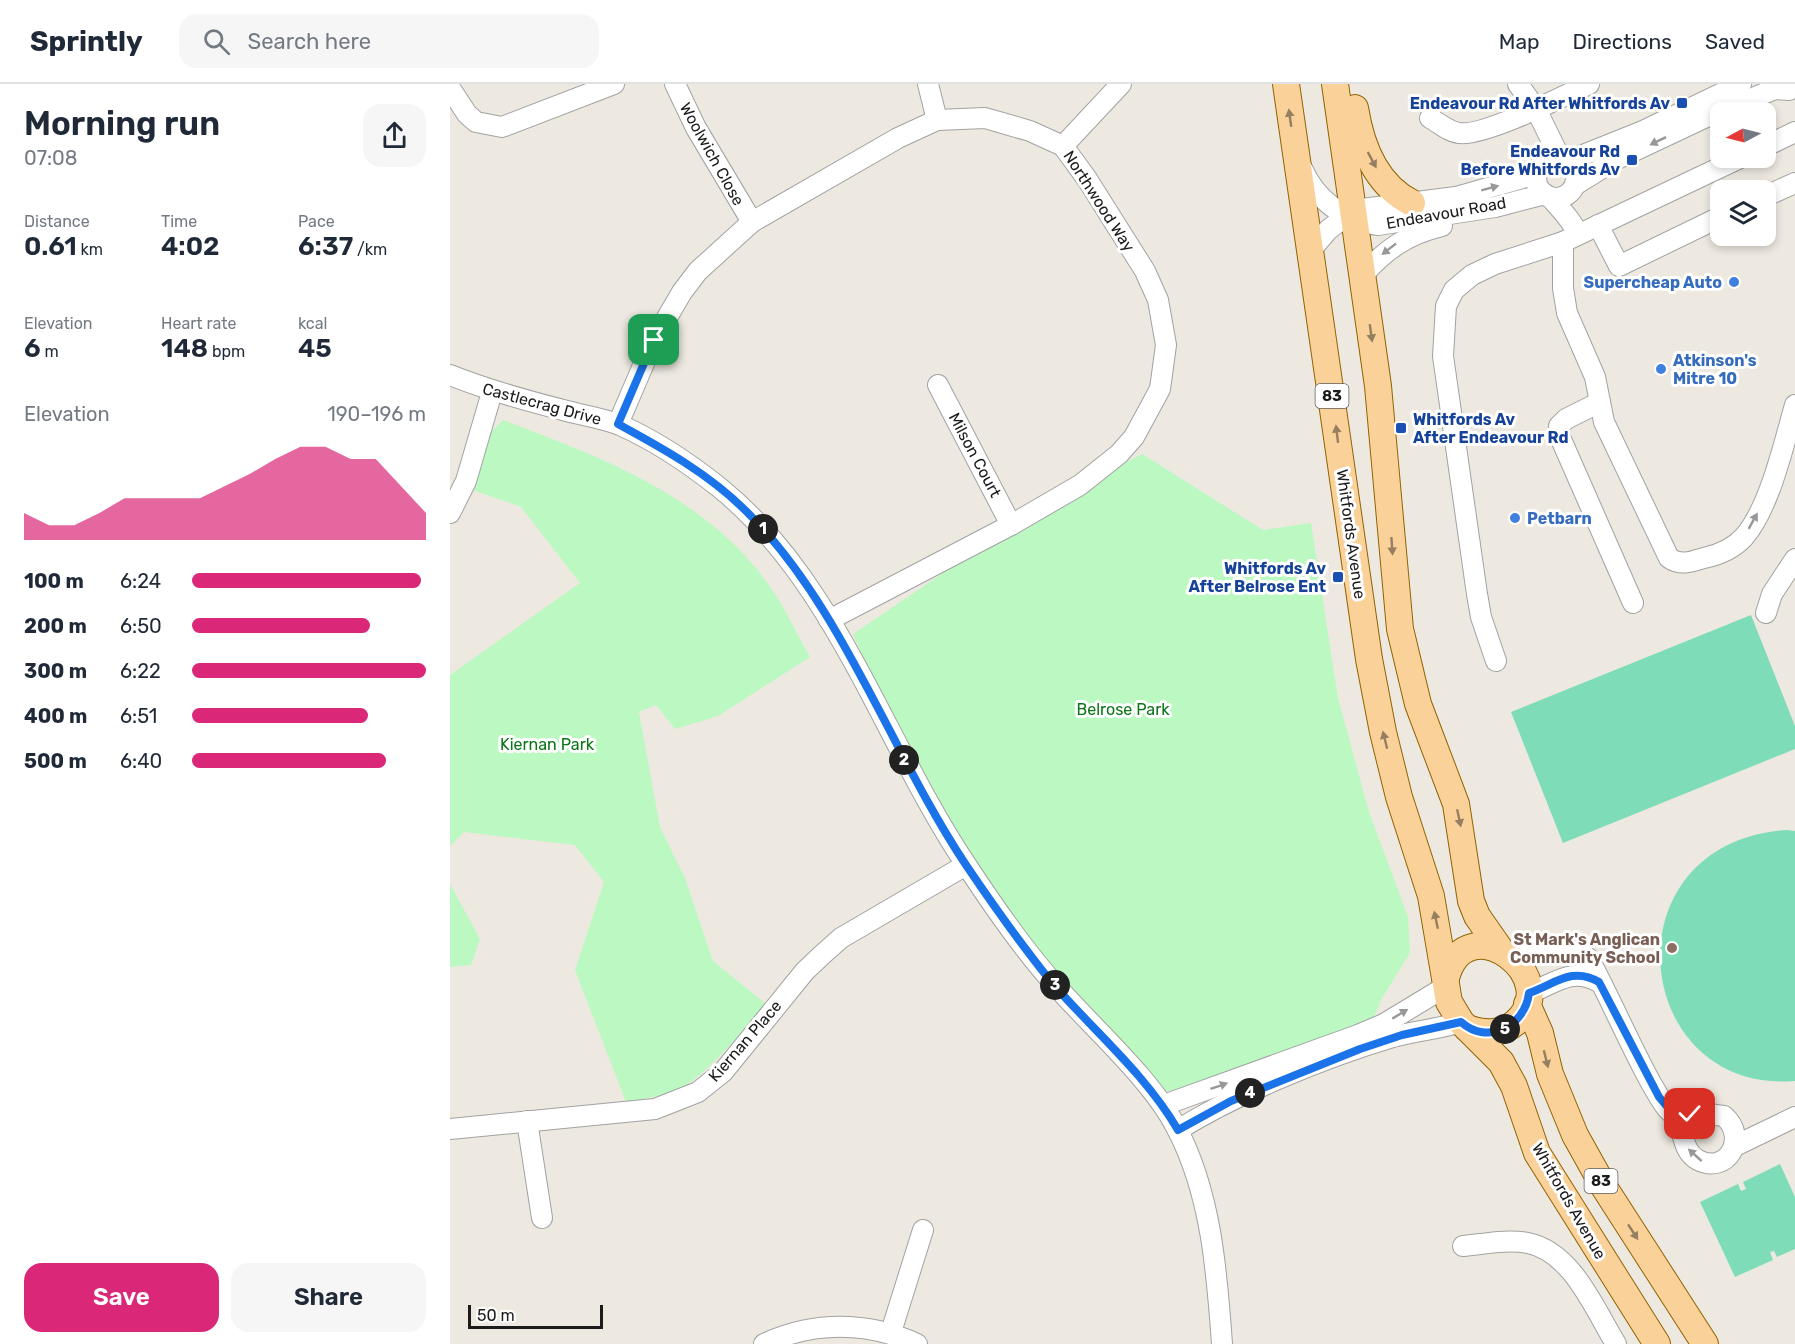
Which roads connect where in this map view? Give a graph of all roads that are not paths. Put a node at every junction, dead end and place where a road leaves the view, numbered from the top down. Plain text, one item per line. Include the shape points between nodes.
1 (614, 84) edge
2 (675, 84) edge
3 (928, 84) edge
4 (1121, 84) edge
5 (1286, 84) edge
6 (1335, 84) edge
7 (1351, 84) edge
8 (1518, 84) edge
9 (1589, 84) edge
10 (1741, 84) edge
11 (450, 88) edge
12 (1788, 88) edge
13 (1536, 109) junction
14 (1430, 118) dead end
15 (937, 120) junction
16 (1795, 132) edge
17 (1776, 141) edge
18 (1063, 146) junction
19 (1295, 152) junction
20 (1553, 163) junction
21 (1719, 168) edge
22 (1795, 183) edge
23 (1776, 192) edge
24 (1559, 193) junction
25 (1519, 200) junction
26 (1412, 203) junction
27 (1352, 215) junction
28 (752, 222) junction
29 (1710, 222) edge
30 (1598, 225) junction
31 (1570, 231) junction
32 (1310, 251) junction
33 (1363, 275) junction
34 (450, 375) edge
35 (938, 385) dead end
36 (492, 392) junction
37 (1600, 402) junction
38 (1795, 405) edge
39 (618, 424) junction
40 (450, 513) edge
41 (1011, 525) junction
42 (1795, 559) edge
43 (1633, 603) dead end
44 (1766, 613) dead end
45 (829, 620) junction
46 (1496, 661) dead end
47 (966, 866) junction
48 (1505, 952) junction
49 (1445, 982) junction
50 (1599, 982) junction
51 (1528, 998) junction
52 (1464, 1025) junction
53 (1164, 1105) junction
54 (1795, 1117) edge
55 (1677, 1118) junction
56 (527, 1121) junction
57 (450, 1129) edge
58 (1178, 1130) junction
59 (1735, 1146) junction
60 (542, 1218) dead end
61 (923, 1230) dead end
62 (1463, 1246) dead end
63 (891, 1332) junction
64 (764, 1344) edge
65 (917, 1344) edge
66 (1222, 1344) edge
67 (1616, 1344) edge
68 (1657, 1344) edge
69 (1705, 1344) edge

1 - 11 street via 502,127 476,122
2 - 28 street, Woolwich Close via 696,128
3 - 15 street
4 - 18 street
19 -> 5 main road, Whitfords Avenue / 83
6 - 27 main road, 83
7 -> 26 main road via 1362,141 1380,176 1395,194
8 - 13 street
9 - 13 street
10 - 20 street, Endeavour Road via 1632,136
12 -> 24 street, Endeavour Road via 1774,89 1704,118 1617,159
13 - 14 street via 1466,134 1456,133
13 - 20 street via 1543,129 1541,137
15 - 18 street, Northwood Way via 963,117 1006,123
15 - 28 street, Northwood Way via 898,138
16 - 17 street
18 - 41 street, Northwood Way via 1144,271 1158,300 1164,326 1165,364 1160,389 1134,437 1119,454 1080,485
19 - 27 street, Endeavour Road via 1318,195 1336,210
19 - 32 main road, Whitfords Avenue / 83
20 - 24 street via 1538,185
20 - 24 street via 1575,172
26 -> 20 street, Endeavour Road via 1456,197
21 - 30 street
22 - 23 street
24 - 25 street, Endeavour Road
24 - 31 street
25 - 27 street, Endeavour Road via 1384,224 1366,223
25 -> 33 street via 1513,209 1401,240
26 - 27 street, Endeavour Road
27 - 32 street via 1328,230
27 - 33 main road, 83
28 - 39 street, Northwood Way via 698,271 682,292 654,340
29 - 30 street via 1619,266
30 - 31 street
31 - 37 street via 1560,255 1567,314 1596,377
31 - 46 street via 1472,275 1454,290 1446,306 1443,356 1477,594
49 -> 32 main road, Whitfords Avenue / 83 via 1431,896 1383,732 1356,580
33 -> 48 main road, 83 via 1378,386 1400,629 1418,704 1456,804 1471,901 1477,916
34 - 36 street, Castlecrag Drive
35 - 41 street, Milson Court
36 - 39 street, Castlecrag Drive
36 - 40 street via 466,481
37 -> 38 street via 1604,422 1669,558 1676,563 1709,557 1744,537 1780,458
37 - 43 street via 1566,419 1559,426 1560,437
39 - 45 street, Castlecrag Drive via 693,467 745,510 793,564
41 - 45 street, Northwood Way
42 - 44 street via 1772,594
45 - 47 street, Castlecrag Drive
47 - 53 street, Castlecrag Drive via 1053,983
47 - 56 street, Kiernan Place via 829,948 805,971 723,1072 698,1092 655,1109
48 - 49 main road via 1484,946 1465,951 1455,958
48 - 50 street via 1550,948 1579,952 1589,959
48 - 51 main road, 83 via 1523,972
49 - 52 main road, Whitfords Avenue / 83 via 1449,1002
53 -> 49 street via 1384,1024
50 - 51 street via 1588,976 1569,975
50 - 55 street via 1659,1097
51 - 52 main road via 1518,1020 1499,1031 1477,1032
51 -> 69 main road, 83 via 1550,1074 1575,1135
52 - 58 street via 1402,1035 1340,1056 1231,1101
52 - 68 main road, Whitfords Avenue / 83 via 1501,1062 1521,1104 1537,1153
53 - 58 street, Castlecrag Drive
54 - 59 street
55 - 59 street via 1700,1113 1724,1116 1734,1129
59 -> 55 street via 1725,1159 1701,1162 1687,1150
56 - 57 street, Kiernan Place
56 - 60 street
58 - 66 street, Castlecrag Drive via 1201,1192 1212,1247
61 - 63 street
62 - 67 street via 1526,1243 1552,1252 1569,1268
63 - 64 street via 833,1327 786,1334
63 - 65 street

